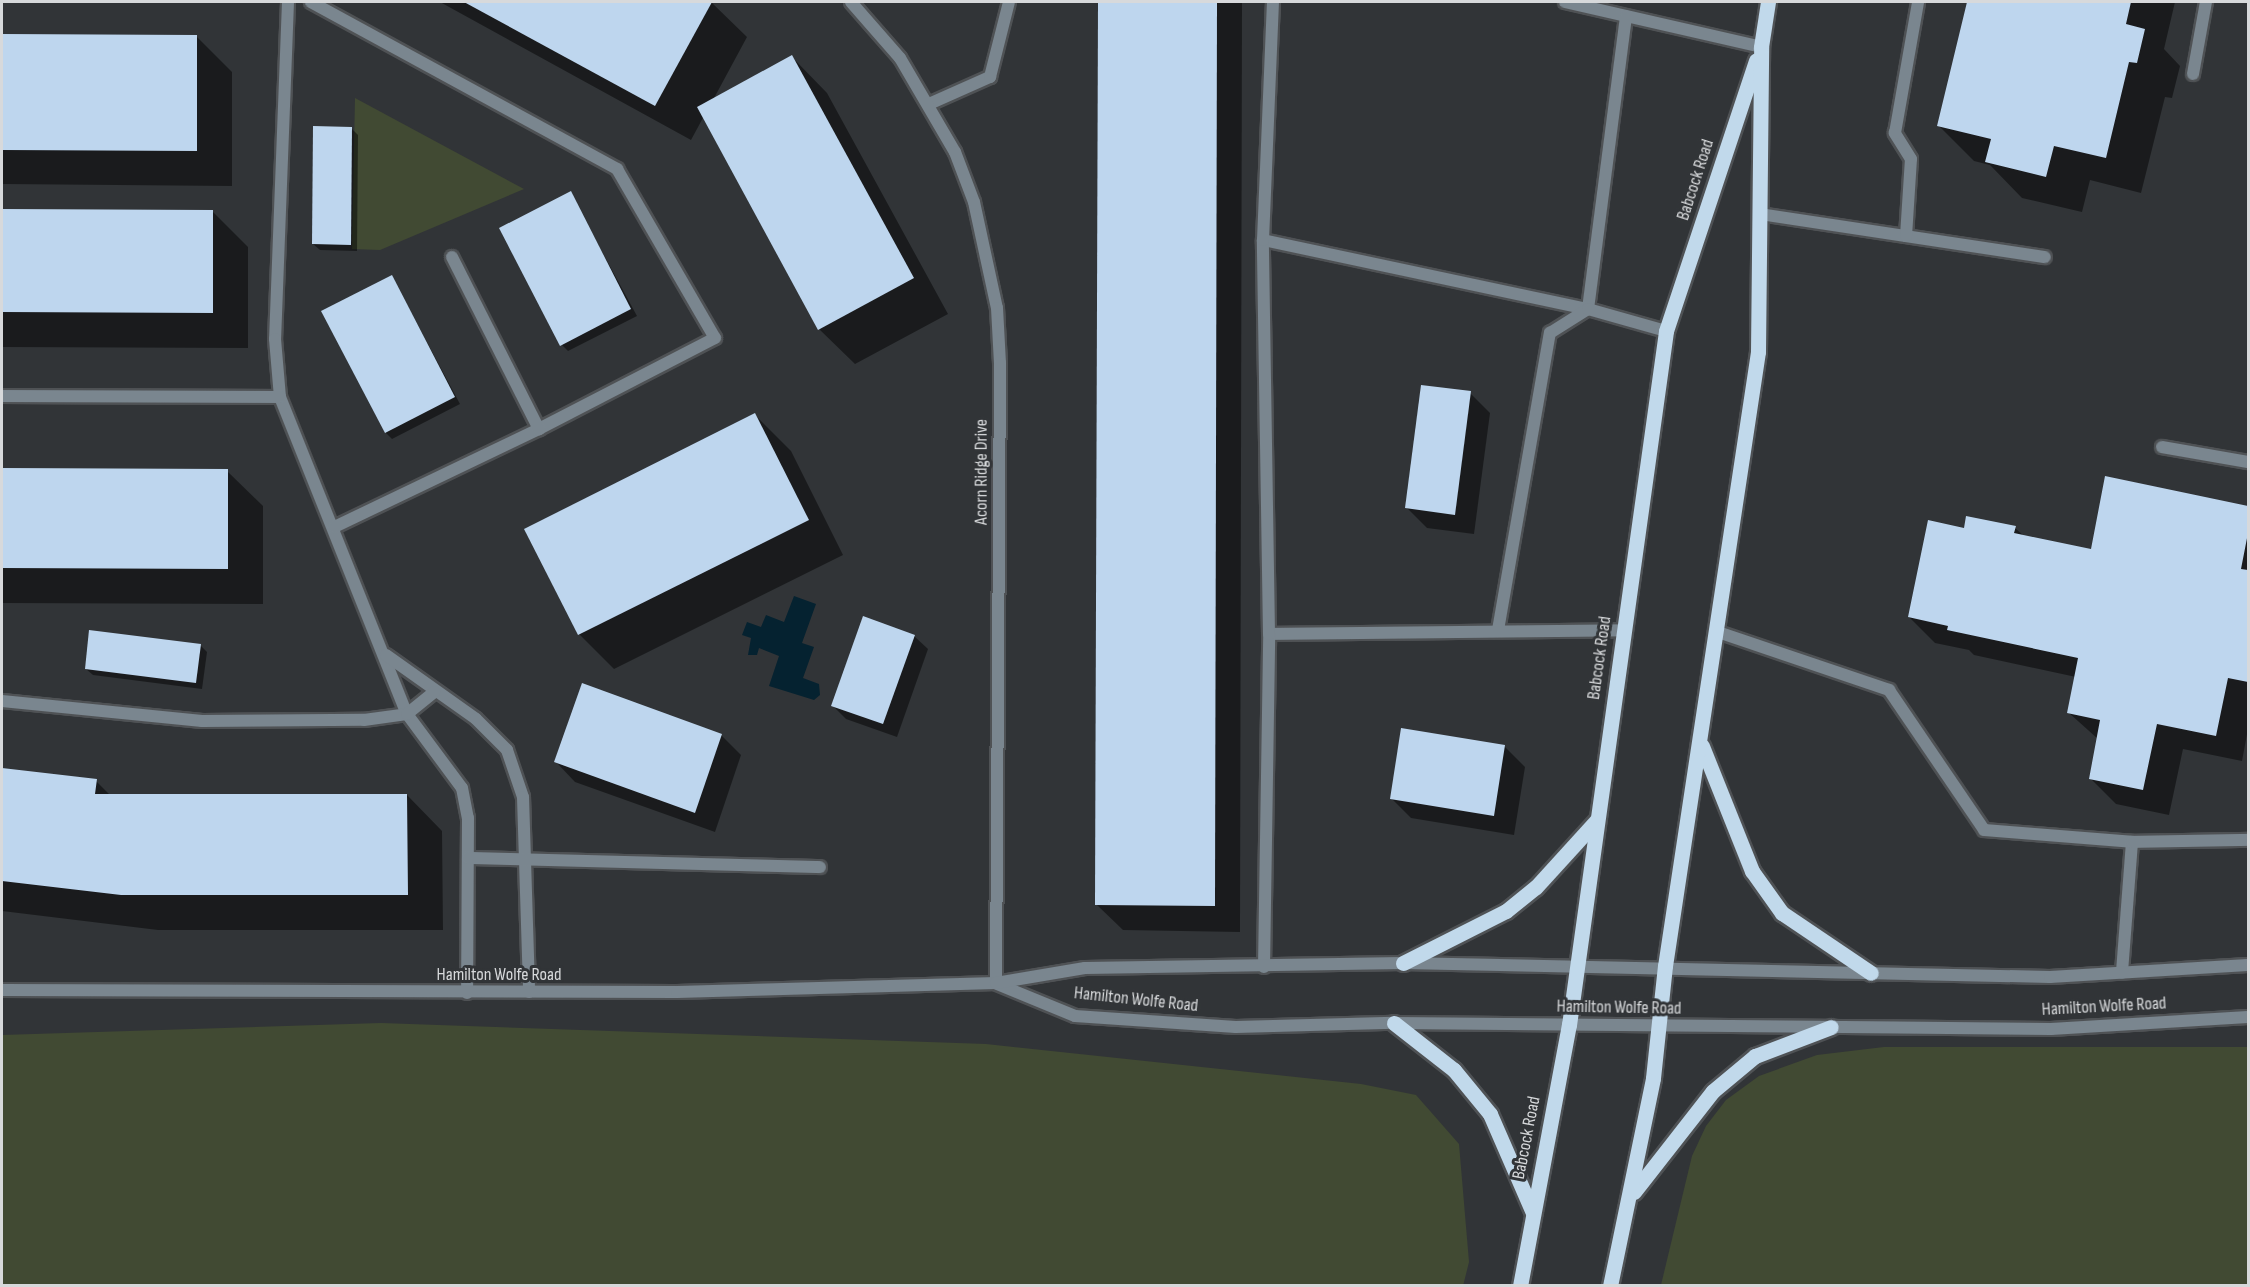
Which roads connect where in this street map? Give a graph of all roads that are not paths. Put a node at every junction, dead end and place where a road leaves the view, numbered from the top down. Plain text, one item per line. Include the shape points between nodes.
1 (288, 2) edge
2 (311, 2) edge
3 (851, 2) edge
4 (1009, 2) edge
5 (1273, 2) edge
6 (1565, 2) edge
7 (1768, 2) edge
8 (1918, 2) edge
9 (2206, 2) edge
10 (1626, 16) junction
11 (1761, 47) junction
12 (2193, 74) dead end
13 (929, 104) junction
14 (1760, 214) junction
15 (1906, 236) junction
16 (1263, 240) junction
17 (452, 257) dead end
18 (2045, 257) dead end
19 (1588, 309) junction
20 (1666, 331) junction
21 (2, 396) edge
22 (280, 397) junction
23 (539, 429) junction
24 (2162, 447) dead end
25 (2248, 462) edge
26 (334, 527) junction
27 (1498, 630) junction
28 (1624, 630) junction
29 (1718, 632) junction
30 (1269, 634) junction
31 (385, 654) junction
32 (434, 692) junction
33 (2, 701) edge
34 (407, 714) junction
35 (1701, 744) junction
36 (1596, 821) junction
37 (2248, 840) edge
38 (2133, 842) junction
39 (468, 858) junction
40 (527, 858) junction
41 (820, 867) dead end
42 (1403, 963) junction
43 (1576, 965) junction
44 (2248, 965) edge
45 (1665, 966) junction
46 (1263, 967) junction
47 (1871, 973) junction
48 (2122, 973) junction
49 (996, 983) junction
50 (2, 990) edge
51 (529, 992) junction
52 (467, 993) junction
53 (2248, 1017) edge
54 (1394, 1023) junction
55 (1569, 1025) junction
56 (1657, 1026) junction
57 (1831, 1027) junction
58 (1630, 1197) junction
59 (1533, 1213) junction
60 (1520, 1286) edge
61 (1610, 1286) edge

1 - 22 street via 275,339
2 - 23 street via 617,169 715,338
3 - 13 street, Acorn Ridge Drive via 900,58
4 - 13 street via 990,76
5 - 16 street
6 - 10 street
7 - 11 main road, Babcock Road
8 - 15 street via 1894,133 1911,159
9 - 12 street
10 - 11 street
10 - 19 street
11 - 14 main road, Babcock Road
11 - 20 main road, Babcock Road
13 - 49 street, Acorn Ridge Drive via 955,152 974,202 997,308 1000,374
14 - 15 street
14 - 29 main road, Babcock Road via 1758,352
15 - 18 street
16 - 19 street
16 - 30 street
17 - 23 street
19 - 20 street
19 - 27 street via 1550,333
20 - 28 main road, Babcock Road
21 - 22 street
22 - 26 street
23 - 26 street
24 - 25 street
26 - 31 street
27 - 28 street
27 - 30 street
28 - 36 main road, Babcock Road
29 - 35 main road, Babcock Road
29 - 38 street via 1889,690 1984,830
30 - 46 street
31 - 32 street
31 - 34 street
32 - 34 street
32 - 40 street via 476,719 507,750 523,797
33 - 34 street via 202,721 364,720
34 - 39 street via 462,788 468,818
35 - 45 main road, Babcock Road
35 - 47 main road via 1752,871 1782,913
36 - 42 main road via 1536,887 1506,911
36 - 43 main road, Babcock Road
37 - 38 street
38 - 48 street
39 - 40 street
39 - 52 street
40 - 41 street
40 - 51 street
42 - 43 street, Hamilton Wolfe Road
42 - 46 street, Hamilton Wolfe Road
43 - 45 street, Hamilton Wolfe Road
43 - 55 main road, Babcock Road
44 - 48 street, Hamilton Wolfe Road
45 - 47 street, Hamilton Wolfe Road
45 - 56 main road, Babcock Road
46 - 49 street, Hamilton Wolfe Road via 1085,968
47 - 48 street, Hamilton Wolfe Road via 2049,977
49 - 51 street, Hamilton Wolfe Road
49 - 54 street, Hamilton Wolfe Road via 1076,1016 1236,1027
50 - 52 street, Hamilton Wolfe Road
51 - 52 street, Hamilton Wolfe Road
53 - 57 street, Hamilton Wolfe Road via 2051,1029
54 - 55 street, Hamilton Wolfe Road
54 - 59 main road via 1454,1070 1490,1114
55 - 56 street, Hamilton Wolfe Road
55 - 59 main road, Babcock Road
56 - 57 street, Hamilton Wolfe Road
56 - 58 main road, Babcock Road via 1653,1078
57 - 58 main road via 1755,1056 1713,1091
58 - 61 main road, Babcock Road
59 - 60 main road, Babcock Road

